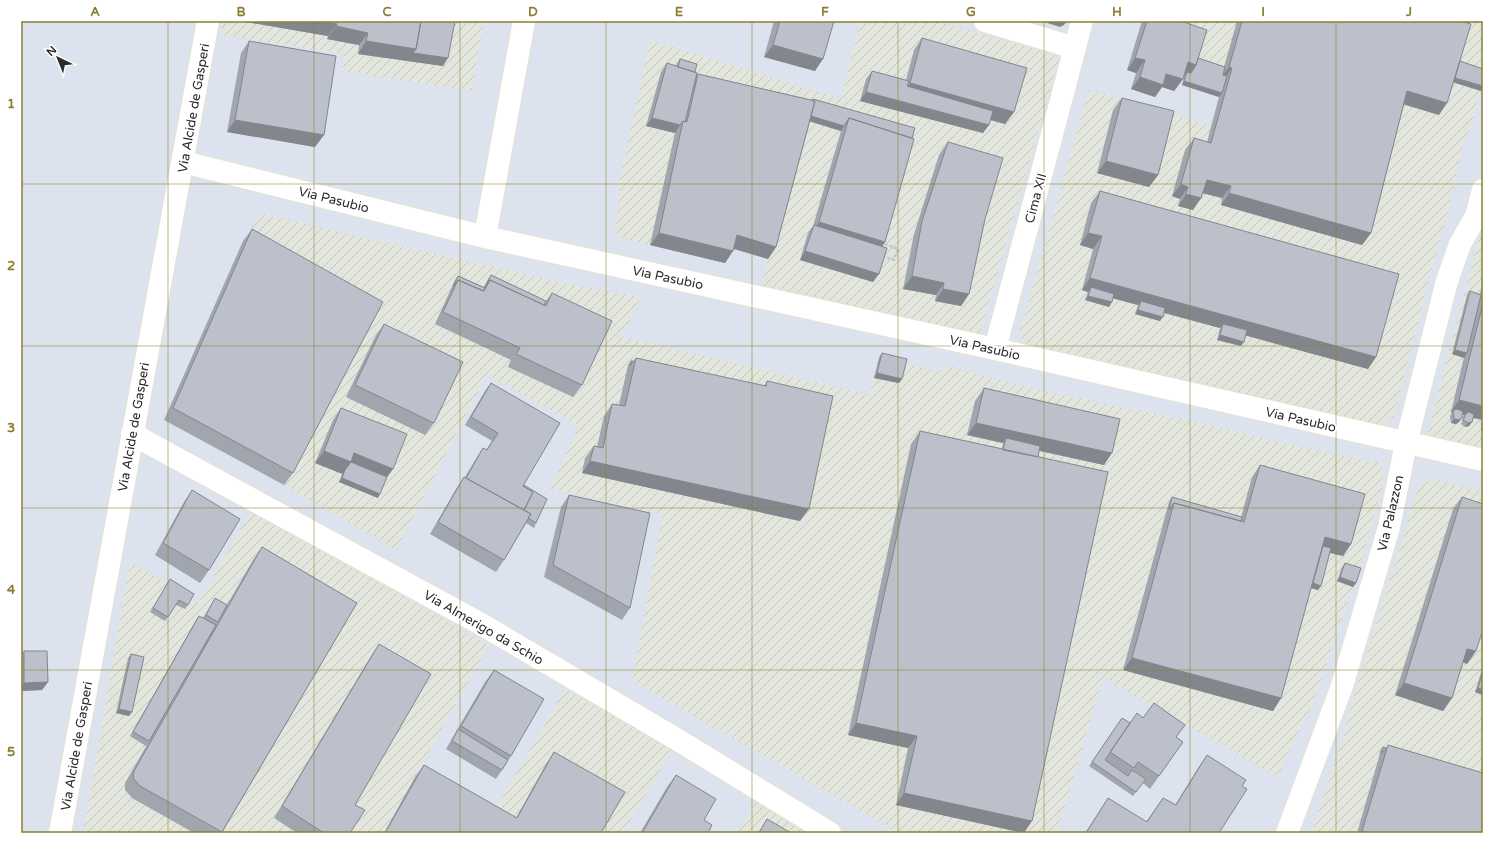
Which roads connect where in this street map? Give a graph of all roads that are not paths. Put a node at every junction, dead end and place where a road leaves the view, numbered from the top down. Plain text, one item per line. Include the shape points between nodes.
1 (208, 21) edge
2 (524, 21) edge
3 (985, 21) edge
4 (1082, 21) edge
5 (1075, 48) junction
6 (183, 162) junction
7 (1483, 190) edge
8 (1479, 217) edge
9 (486, 237) junction
10 (995, 349) junction
11 (132, 434) junction
12 (1406, 443) junction
13 (1483, 460) edge
14 (60, 833) edge
15 (830, 833) edge
16 (1287, 833) edge

1 - 6 street, Via Alcide de Gasperi
2 - 9 street
3 - 5 street
4 - 5 street, Cima XII
5 - 10 street, Cima XII
6 - 9 street, Via Pasubio
6 - 11 street, Via Alcide de Gasperi
7 - 8 street, Via Palazzon
8 - 12 street, Via Palazzon via 1460,244 1447,281
9 - 10 street, Via Pasubio
10 - 12 street, Via Pasubio
11 - 14 street, Via Alcide de Gasperi
11 - 15 street, Via Almerigo da Schio via 481,624
12 - 13 street, Via Pasubio
12 - 16 street, Via Palazzon via 1389,527 1342,686

